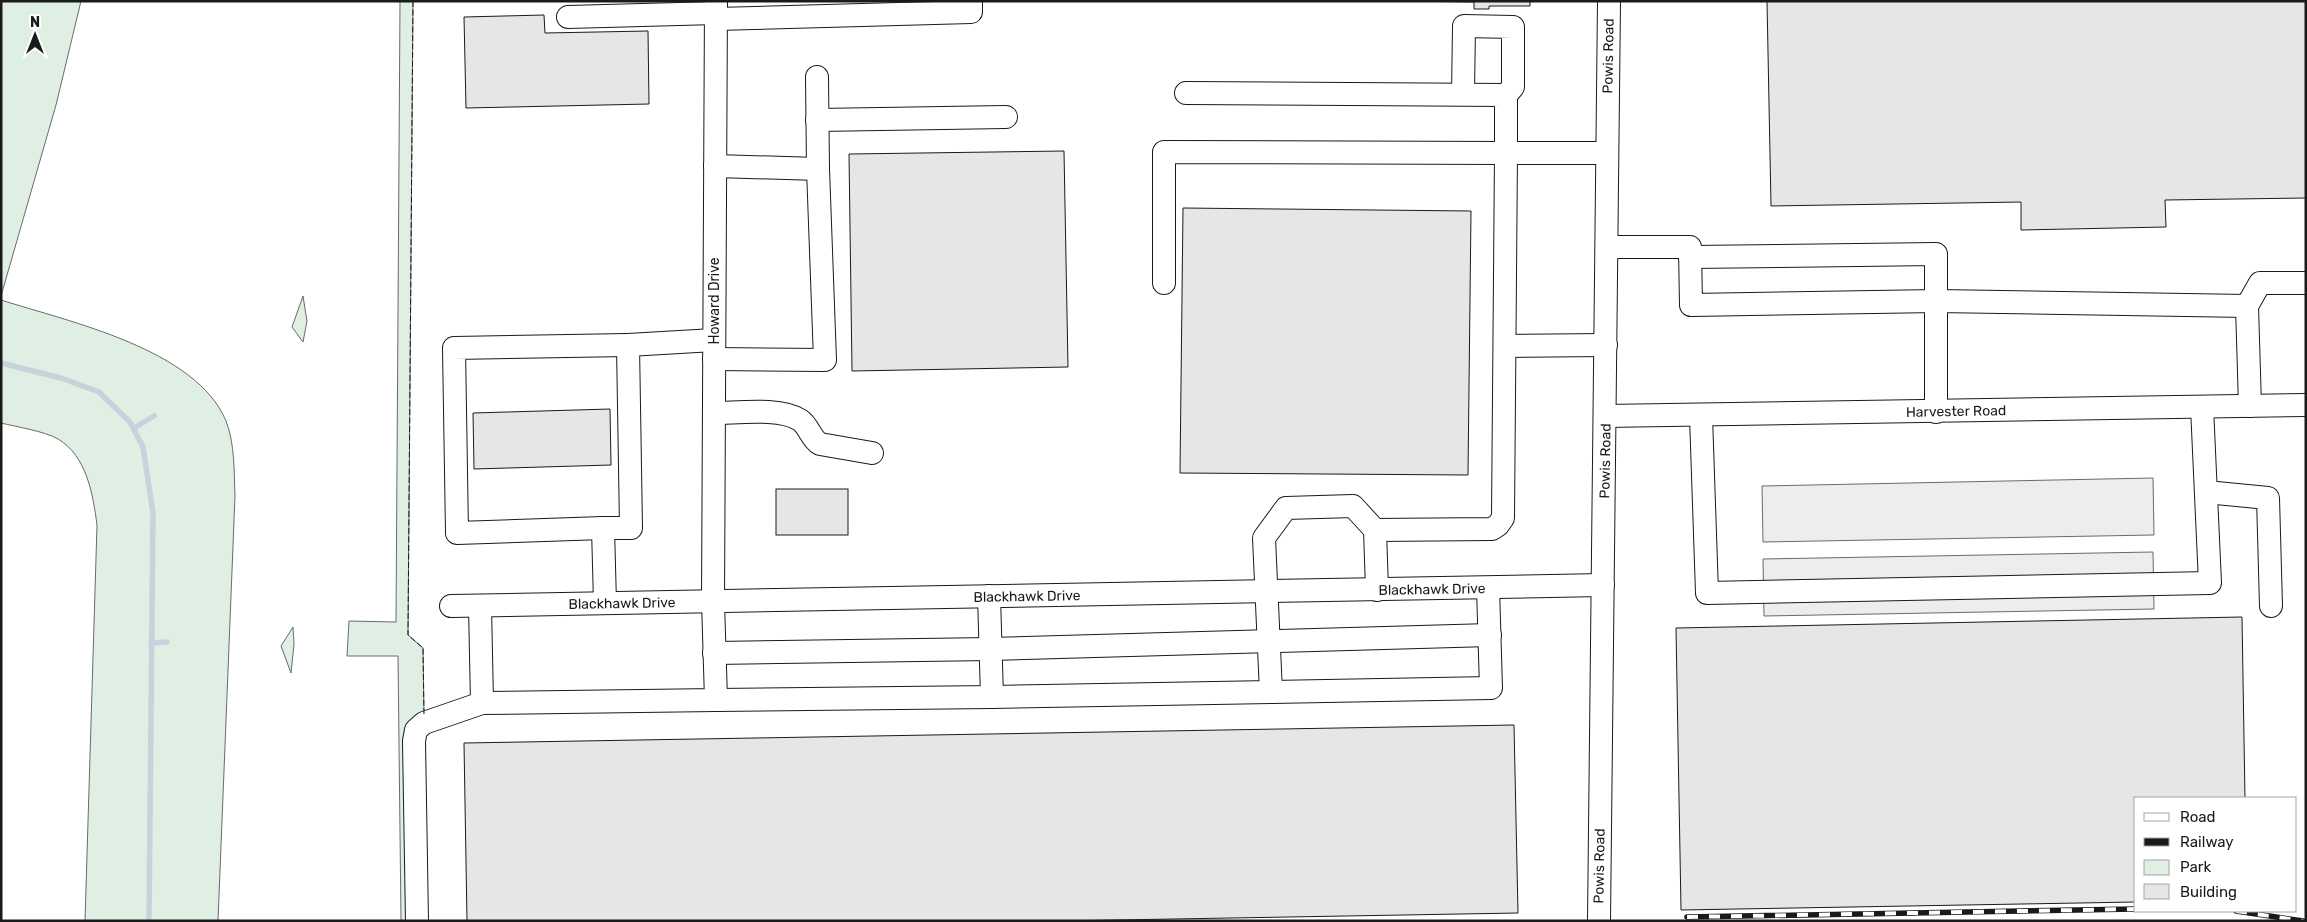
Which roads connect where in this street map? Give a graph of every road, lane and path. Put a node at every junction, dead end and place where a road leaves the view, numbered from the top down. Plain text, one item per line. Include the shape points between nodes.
1 (971, 1) edge
2 (1609, 1) edge
3 (716, 11) edge
4 (568, 17) dead end
5 (817, 77) dead end
6 (1186, 93) dead end
7 (1463, 94) junction
8 (1506, 95) junction
9 (1006, 117) dead end
10 (818, 120) junction
11 (1506, 153) junction
12 (1607, 153) junction
13 (715, 166) junction
14 (818, 169) junction
15 (1607, 247) junction
16 (1690, 257) junction
17 (1164, 283) dead end
18 (2306, 283) edge
19 (1937, 301) junction
20 (2247, 306) junction
21 (628, 345) junction
22 (1606, 345) junction
23 (1505, 346) junction
24 (714, 349) junction
25 (2306, 405) edge
26 (2250, 406) junction
27 (2202, 407) junction
28 (1936, 412) junction
29 (714, 413) junction
30 (1605, 416) junction
31 (1701, 416) junction
32 (872, 453) dead end
33 (2206, 492) junction
34 (603, 528) junction
35 (1375, 530) junction
36 (1603, 585) junction
37 (1488, 588) junction
38 (1377, 590) junction
39 (1267, 592) junction
40 (989, 596) junction
41 (713, 601) junction
42 (605, 603) junction
43 (451, 606) dead end
44 (480, 606) junction
45 (2271, 606) dead end
46 (1490, 635) junction
47 (1269, 641) junction
48 (990, 649) junction
49 (714, 652) junction
50 (1271, 692) junction
51 (992, 697) junction
52 (716, 700) junction
53 (482, 703) junction
54 (417, 921) edge
55 (1598, 921) edge

1 - 3 street via 971,12
2 - 12 street, Powis Road
3 - 4 street
3 - 13 street, Howard Drive
5 - 10 street
6 - 7 street
7 - 8 street
7 - 8 street via 1464,26 1513,28 1513,87
8 - 11 street
9 - 10 street
10 - 14 street
11 - 12 street
11 - 17 street via 1164,152
11 - 23 street
12 - 15 street, Powis Road
13 - 14 street
13 - 24 street, Howard Drive
14 - 24 street via 825,360
15 - 16 street via 1690,247
15 - 22 street, Powis Road
16 - 19 street via 1936,254
16 - 19 street via 1691,305
18 - 20 street via 2260,283
19 - 20 street
19 - 28 street
20 - 26 street
21 - 24 street
21 - 34 street via 631,528
21 - 34 street via 454,348 457,533
22 - 23 street
22 - 30 street, Powis Road
23 - 35 street via 1503,518 1492,529
24 - 29 street, Howard Drive
25 - 26 street, Harvester Road
26 - 27 street, Harvester Road
27 - 28 street, Harvester Road
27 - 33 street
28 - 31 street, Harvester Road
29 - 32 street via 777,413 801,421 814,441 820,444
29 - 41 street, Howard Drive
30 - 31 street, Harvester Road
30 - 36 street, Powis Road
31 - 33 street via 1707,593 2210,583
33 - 45 street via 2268,498
34 - 42 street
35 - 38 street
35 - 39 street via 1353,506 1286,508 1264,538
36 - 37 street, Blackhawk Drive
36 - 55 street, Powis Road
37 - 38 street, Blackhawk Drive
37 - 46 street
38 - 39 street, Blackhawk Drive
39 - 40 street, Blackhawk Drive
39 - 47 street
40 - 41 street, Blackhawk Drive
40 - 48 street
41 - 42 street, Blackhawk Drive
41 - 49 street, Howard Drive
42 - 44 street, Blackhawk Drive
43 - 44 street, Blackhawk Drive
44 - 53 street
46 - 47 street
46 - 50 street via 1491,688
47 - 48 street
47 - 50 street
48 - 49 street
48 - 51 street
49 - 52 street, Howard Drive
50 - 51 street
51 - 52 street
52 - 53 street
53 - 54 street via 424,723 416,730

